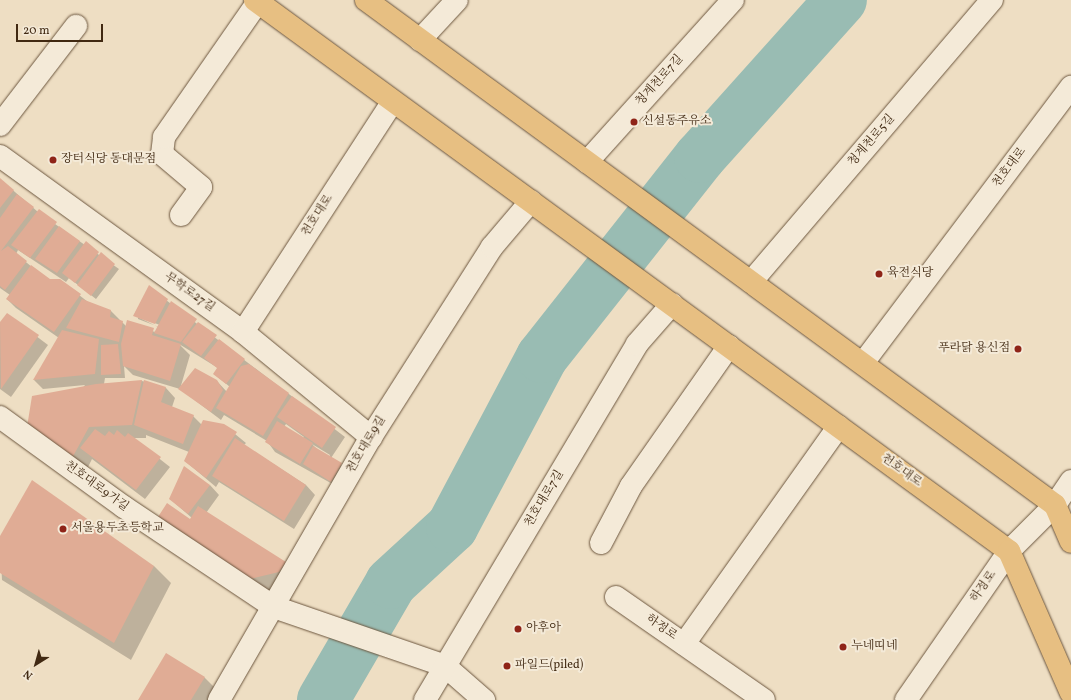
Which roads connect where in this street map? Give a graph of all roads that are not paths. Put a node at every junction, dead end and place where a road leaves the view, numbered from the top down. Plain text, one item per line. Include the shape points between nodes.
1 (366, 0) edge
2 (457, 0) edge
3 (733, 0) edge
4 (992, 0) edge
5 (257, 1) edge
6 (76, 26) dead end
7 (420, 40) junction
8 (1071, 87) edge
9 (393, 100) junction
10 (0, 124) edge
11 (0, 156) edge
12 (587, 162) junction
13 (531, 201) junction
14 (181, 215) dead end
15 (751, 282) junction
16 (670, 302) junction
17 (244, 332) junction
18 (729, 346) junction
19 (862, 363) junction
20 (0, 417) edge
21 (838, 426) junction
22 (371, 437) junction
23 (1071, 481) edge
24 (1055, 505) junction
25 (1071, 542) edge
26 (601, 543) dead end
27 (1009, 551) junction
28 (616, 597) dead end
29 (274, 607) junction
30 (684, 644) junction
31 (437, 664) junction
32 (1071, 693) edge
33 (219, 700) edge
34 (424, 700) edge
35 (484, 700) edge
36 (764, 700) edge
37 (906, 700) edge

1 - 7 main road
2 - 7 street
3 - 12 street, 청계천로7길
4 - 15 street, 청계천로5길
5 - 9 main road
5 - 14 street via 164,136 162,154 201,188
6 - 10 street
7 - 12 main road
8 - 19 street, 천호대로
9 - 13 main road
9 - 17 street, 천호대로
11 - 17 street, 무학로27길
12 - 15 main road
13 - 16 main road, 천호대로
13 - 22 street, 천호대로9길 via 492,247
15 - 19 main road
16 - 18 main road, 천호대로
16 - 31 street, 천호대로7길 via 637,344
17 - 22 street, 무학로27길
18 - 21 main road, 천호대로
18 - 26 street via 631,486
19 - 24 main road
20 - 29 street, 천호대로9가길 via 124,507
21 - 27 main road, 천호대로
21 - 30 street
22 - 29 street, 천호대로9길
23 - 24 street, 하정로
24 - 25 main road
24 - 27 street, 하정로
27 - 32 main road
27 - 37 street, 하정로
28 - 30 street, 하정로
29 - 31 street, 천호대로9가길
29 - 33 street, 천호대로9길
30 - 36 street, 하정로
31 - 34 street, 천호대로7길
31 - 35 street

